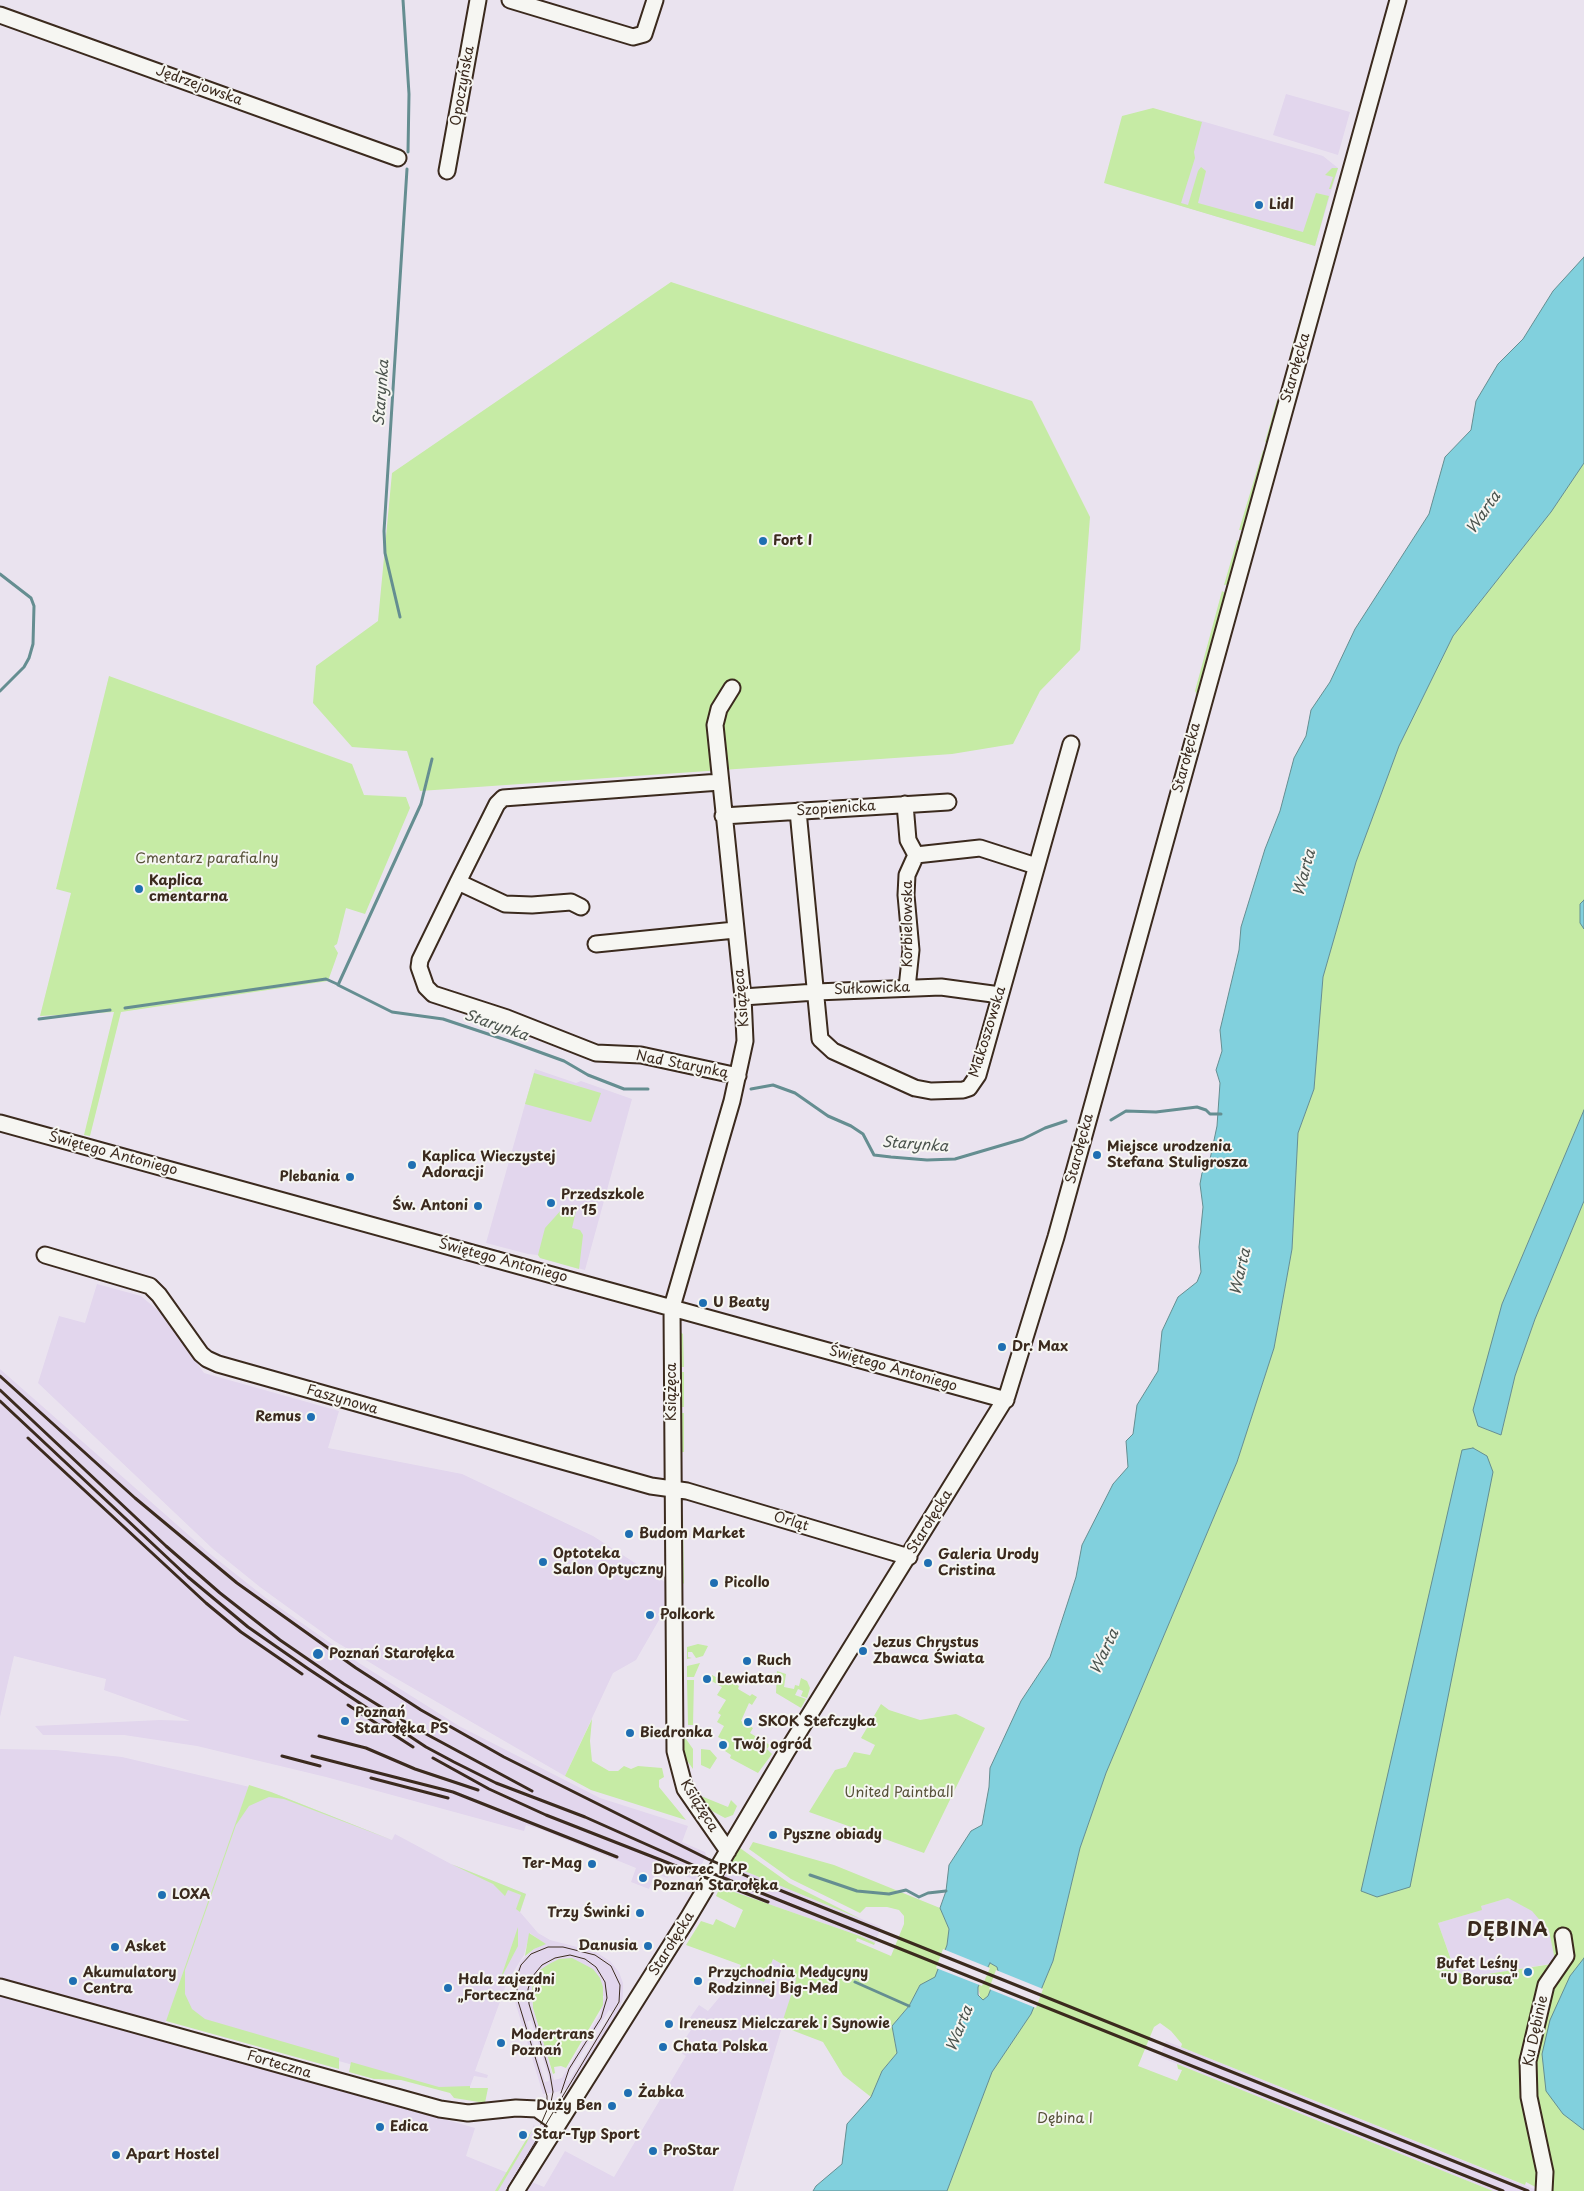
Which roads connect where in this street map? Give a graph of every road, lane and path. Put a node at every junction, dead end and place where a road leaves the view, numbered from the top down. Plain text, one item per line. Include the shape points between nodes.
1 (478, 0) edge
2 (510, 0) edge
3 (655, 0) edge
4 (1398, 0) edge
5 (0, 15) edge
6 (398, 158) dead end
7 (447, 171) dead end
8 (732, 688) dead end
9 (1071, 744) dead end
10 (720, 782) junction
11 (948, 802) dead end
12 (905, 804) junction
13 (798, 811) junction
14 (723, 816) junction
15 (916, 855) junction
16 (1036, 866) junction
17 (458, 882) junction
18 (581, 906) dead end
19 (735, 930) junction
20 (596, 944) dead end
21 (908, 988) junction
22 (816, 992) junction
23 (1000, 995) junction
24 (743, 998) junction
25 (738, 1076) junction
26 (0, 1123) edge
27 (45, 1255) dead end
28 (676, 1308) junction
29 (1006, 1400) junction
30 (673, 1489) junction
31 (908, 1557) junction
32 (728, 1851) junction
33 (1563, 1936) dead end
34 (0, 1987) edge
35 (558, 2124) junction
36 (516, 2191) edge
37 (1544, 2191) edge

1 - 7 street, Opoczyńska
2 - 3 street via 633,38 644,34
4 - 29 street, Starołęcka via 1053,1248
5 - 6 street, Jędrzejowska
8 - 10 street, Książęca via 719,709 715,724
9 - 16 street, Makoszowska
10 - 14 street, Książęca
10 - 17 street, Nad Starynką via 503,798
11 - 12 street, Szopienicka
12 - 13 street, Szopienicka
12 - 15 street via 908,840
13 - 14 street, Szopienicka
13 - 22 street, Makoszowska
14 - 19 street, Książęca
15 - 16 street via 980,848
15 - 21 street, Korbielowska via 907,875 911,950
16 - 23 street, Makoszowska
17 - 18 street via 505,904 571,902
17 - 25 street, Nad Starynką via 419,964 430,993 507,1018 596,1053 641,1055
19 - 20 street
19 - 24 street, Książęca
21 - 22 street, Sułkowicka
21 - 23 street, Sułkowicka via 960,988
22 - 23 street, Makoszowska via 818,1031 825,1045 915,1088 955,1091 969,1088 978,1074
22 - 24 street, Sułkowicka
24 - 25 street, Książęca via 745,1041
25 - 28 street, Książęca
26 - 28 street, Świętego Antoniego
27 - 30 street, Faszynowa via 150,1286 201,1354 212,1362 495,1444
28 - 29 street, Świętego Antoniego
28 - 30 street, Książęca
29 - 31 street, Starołęcka
30 - 31 street, Orląt
30 - 32 street, Książęca via 676,1761 685,1789
31 - 32 street, Starołęcka
32 - 35 street, Starołęcka
33 - 37 street, Ku Dębinie via 1566,1956 1546,1985 1528,2062 1529,2097 1545,2172
34 - 35 street, Forteczna via 440,2109 468,2113 536,2109
35 - 36 street, Starołęcka

